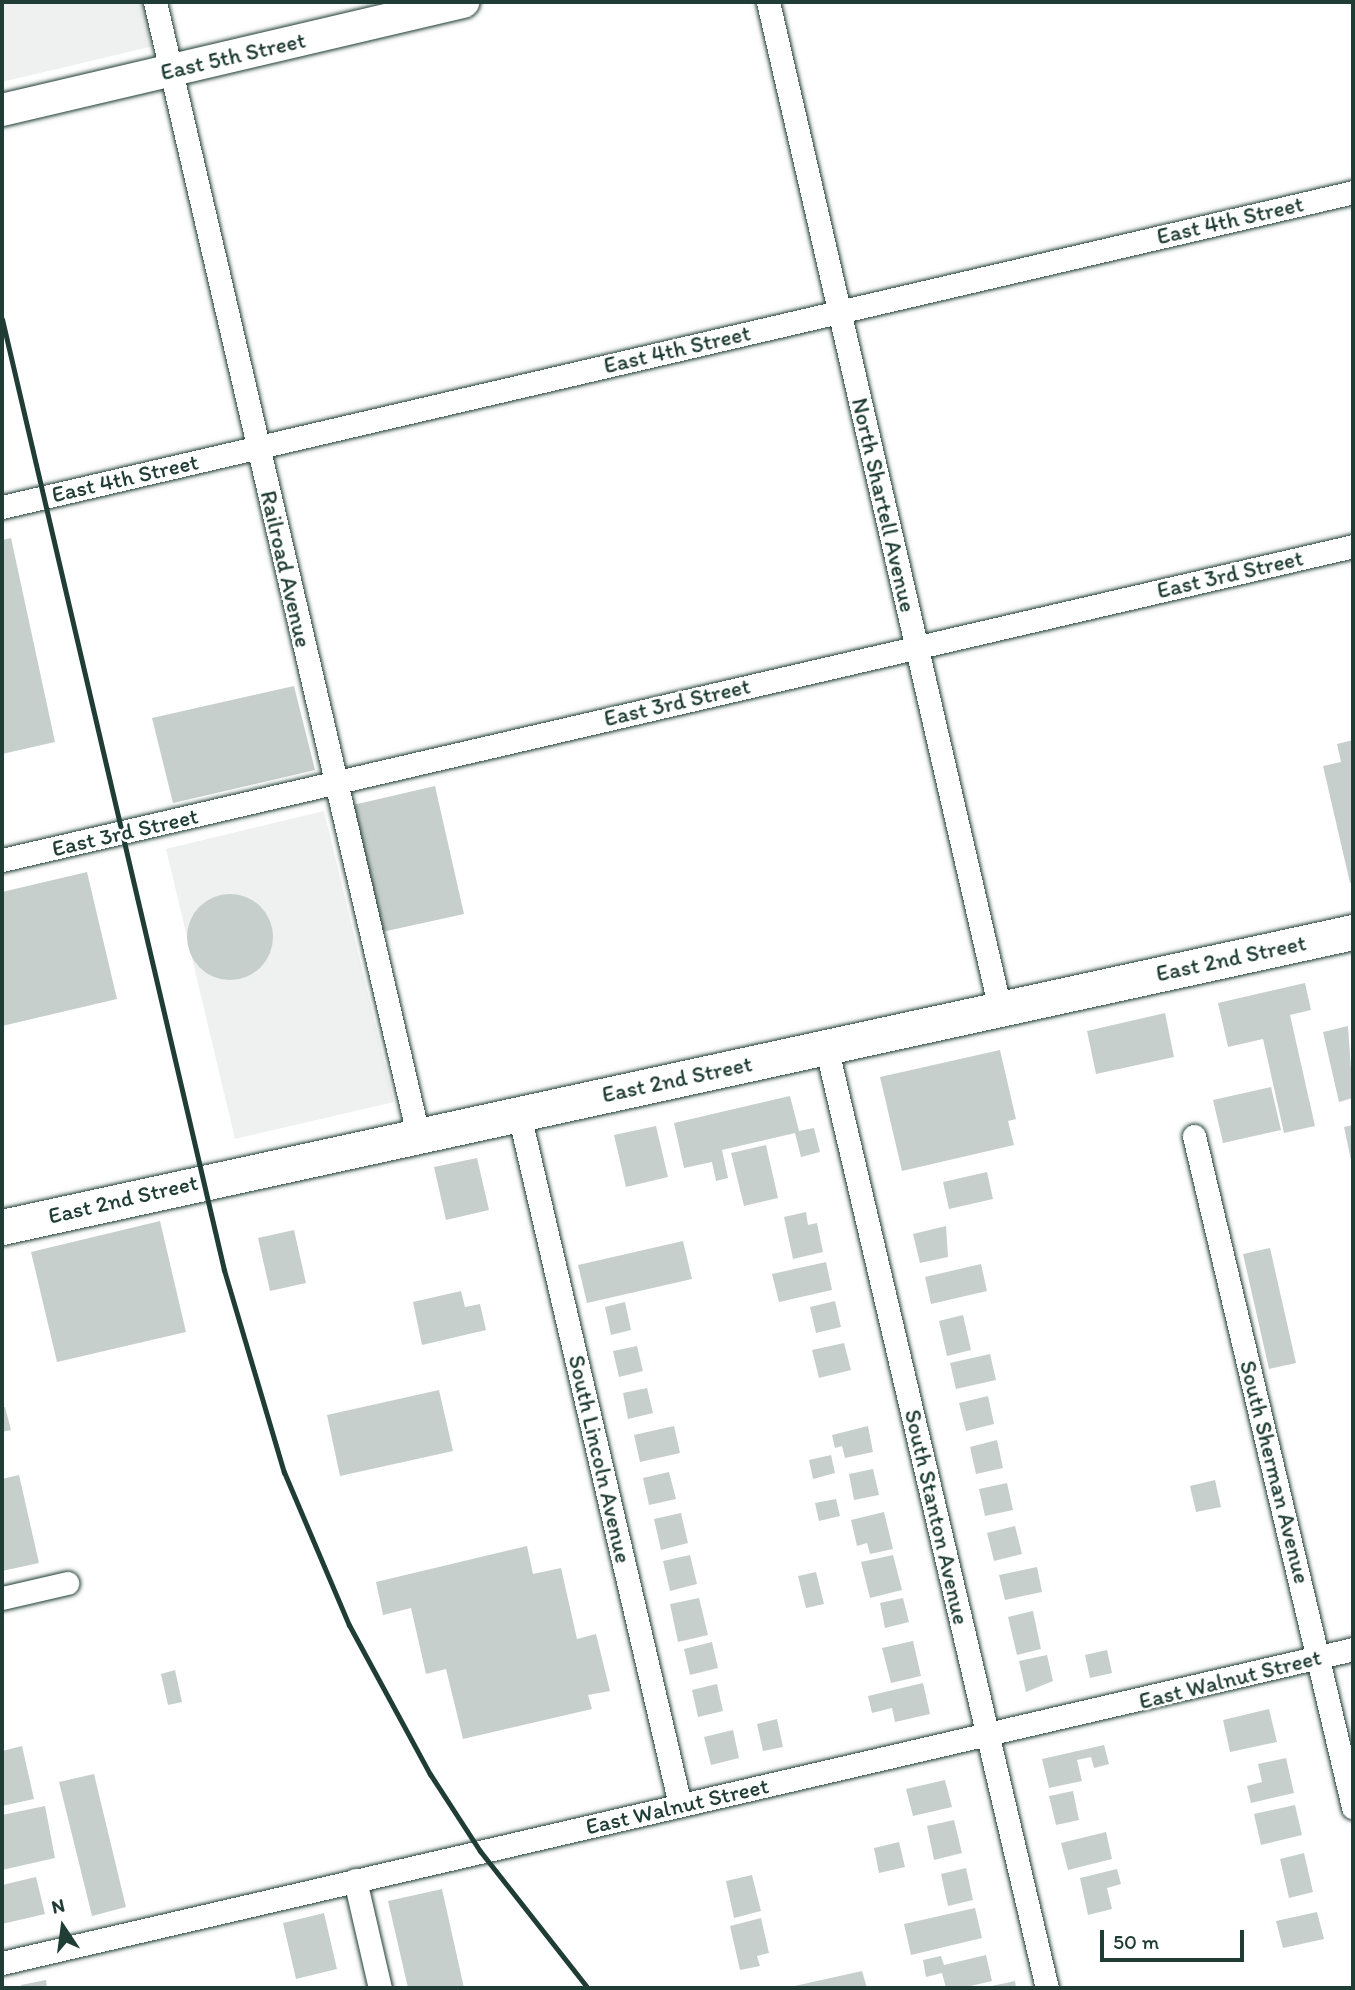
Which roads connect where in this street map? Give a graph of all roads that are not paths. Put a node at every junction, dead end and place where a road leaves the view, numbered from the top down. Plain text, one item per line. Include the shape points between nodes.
1 (155, 2) edge
2 (464, 2) edge
3 (768, 2) edge
4 (171, 71) junction
5 (2, 110) edge
6 (1353, 192) edge
7 (840, 312) junction
8 (258, 448) junction
9 (2, 507) edge
10 (1353, 546) edge
11 (916, 645) junction
12 (335, 783) junction
13 (2, 860) edge
14 (1353, 932) edge
15 (1000, 1009) junction
16 (826, 1046) junction
17 (519, 1114) junction
18 (418, 1135) junction
19 (1194, 1136) dead end
20 (2, 1227) edge
21 (67, 1583) dead end
22 (2, 1598) edge
23 (1353, 1649) edge
24 (1319, 1657) junction
25 (989, 1736) junction
26 (680, 1805) junction
27 (1353, 1807) edge
28 (355, 1880) junction
29 (2, 1963) edge
30 (380, 1988) edge
31 (1047, 1988) edge

1 - 4 street, Railroad Avenue
2 - 4 street, East 5th Street
3 - 7 street, North Shartell Avenue
4 - 5 street, East 5th Street
4 - 8 street, Railroad Avenue
6 - 7 street, East 4th Street
7 - 8 street, East 4th Street
7 - 11 street, North Shartell Avenue
8 - 9 street, East 4th Street
8 - 12 street, Railroad Avenue
10 - 11 street, East 3rd Street
11 - 12 street, East 3rd Street
11 - 15 street, North Shartell Avenue
12 - 13 street, East 3rd Street
12 - 18 street, Railroad Avenue
14 - 15 main road, East 2nd Street
15 - 16 main road, East 2nd Street
16 - 17 main road, East 2nd Street
16 - 25 street, South Stanton Avenue
17 - 18 main road, East 2nd Street
17 - 26 street, South Lincoln Avenue
18 - 20 main road, East 2nd Street
19 - 24 street, South Sherman Avenue
21 - 22 street
23 - 24 street, East Walnut Street
24 - 25 street, East Walnut Street
24 - 27 street, South Sherman Avenue
25 - 26 street, East Walnut Street
25 - 31 street, South Stanton Avenue
26 - 28 street, East Walnut Street
28 - 29 street, East Walnut Street
28 - 30 street

